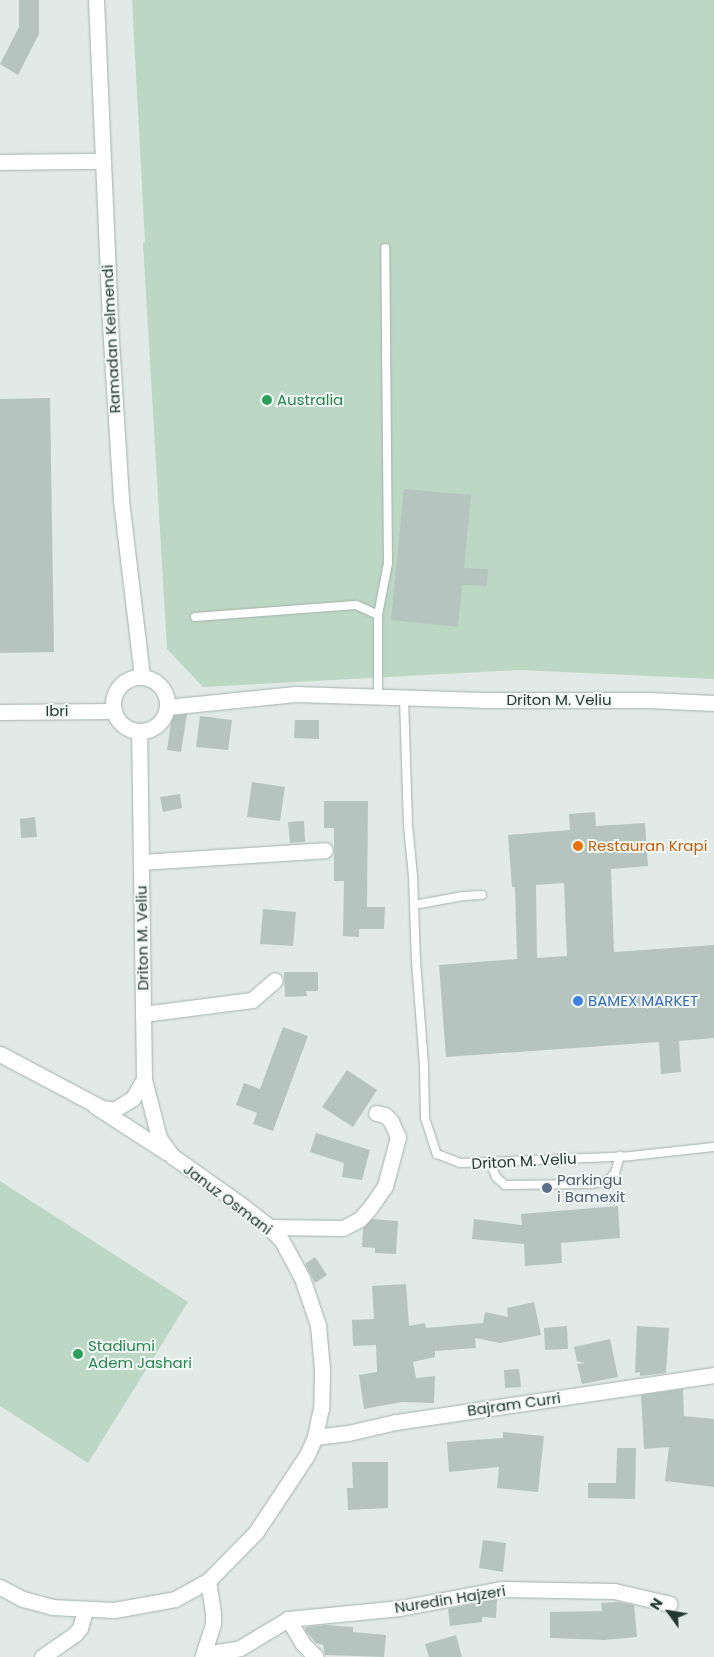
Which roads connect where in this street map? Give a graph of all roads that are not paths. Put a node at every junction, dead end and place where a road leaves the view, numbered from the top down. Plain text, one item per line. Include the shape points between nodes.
1 (96, 0) edge
2 (102, 161) junction
3 (0, 162) edge
4 (385, 248) dead end
5 (378, 615) junction
6 (195, 617) dead end
7 (142, 677) junction
8 (378, 698) junction
9 (404, 698) junction
10 (714, 703) edge
11 (167, 707) junction
12 (114, 711) junction
13 (0, 712) edge
14 (140, 731) junction
15 (325, 850) dead end
16 (140, 862) junction
17 (482, 895) dead end
18 (414, 904) junction
19 (274, 980) dead end
20 (143, 1014) junction
21 (0, 1054) edge
22 (144, 1079) junction
23 (83, 1099) junction
24 (376, 1113) dead end
25 (714, 1147) edge
26 (172, 1156) junction
27 (620, 1156) junction
28 (490, 1162) junction
29 (269, 1227) junction
30 (714, 1375) edge
31 (315, 1437) junction
32 (208, 1581) junction
33 (0, 1587) edge
34 (670, 1604) dead end
35 (85, 1610) junction
36 (288, 1619) junction
37 (203, 1655) edge
38 (42, 1657) edge
39 (316, 1657) edge

1 - 2 street, Ramadan Kelmendi
2 - 3 street
2 - 7 street, Ramadan Kelmendi via 121,500
4 - 5 lane via 388,563
5 - 6 lane via 356,605
5 - 8 lane
7 - 11 street via 158,684 167,698
7 - 12 street via 120,687
8 - 9 street, Driton M. Veliu
8 - 11 street, Driton M. Veliu via 295,694
9 - 10 street, Driton M. Veliu
9 - 18 lane, Driton M. Veliu
11 - 14 street via 161,721 148,730
12 - 13 street, Ibri
12 - 14 street via 123,725
14 - 16 street, Driton M. Veliu
15 - 16 street
16 - 20 street, Driton M. Veliu
17 - 18 lane
18 - 28 lane, Driton M. Veliu via 425,1118 437,1154 460,1164
19 - 20 street, Driton M. Veliu via 252,1000
20 - 22 street, Driton M. Veliu
21 - 23 street, Januz Osmani
22 - 23 street, Januz Osmani via 133,1098 114,1110
22 - 26 street, Januz Osmani via 158,1138
23 - 26 street, Januz Osmani
24 - 29 street via 391,1121 398,1137 385,1186 360,1219 343,1228
25 - 27 lane, Driton M. Veliu
26 - 29 street, Januz Osmani
27 - 28 lane, Driton M. Veliu
27 - 28 lane via 615,1173 607,1181 590,1184 505,1185 496,1178
29 - 31 street, Januz Osmani via 282,1242 302,1278 318,1325 322,1369
30 - 31 street, Bajram Curri
31 - 32 street, Januz Osmani via 294,1477 256,1532
32 - 35 street, Januz Osmani via 175,1599 140,1607
32 - 37 street via 214,1614
33 - 35 street, Januz Osmani via 23,1599 52,1608
34 - 36 street, Nuredin Hajzeri via 614,1591 502,1589 400,1608
35 - 38 street via 75,1634
36 - 37 street, Nuredin Hajzeri via 240,1648
36 - 39 street via 303,1644

